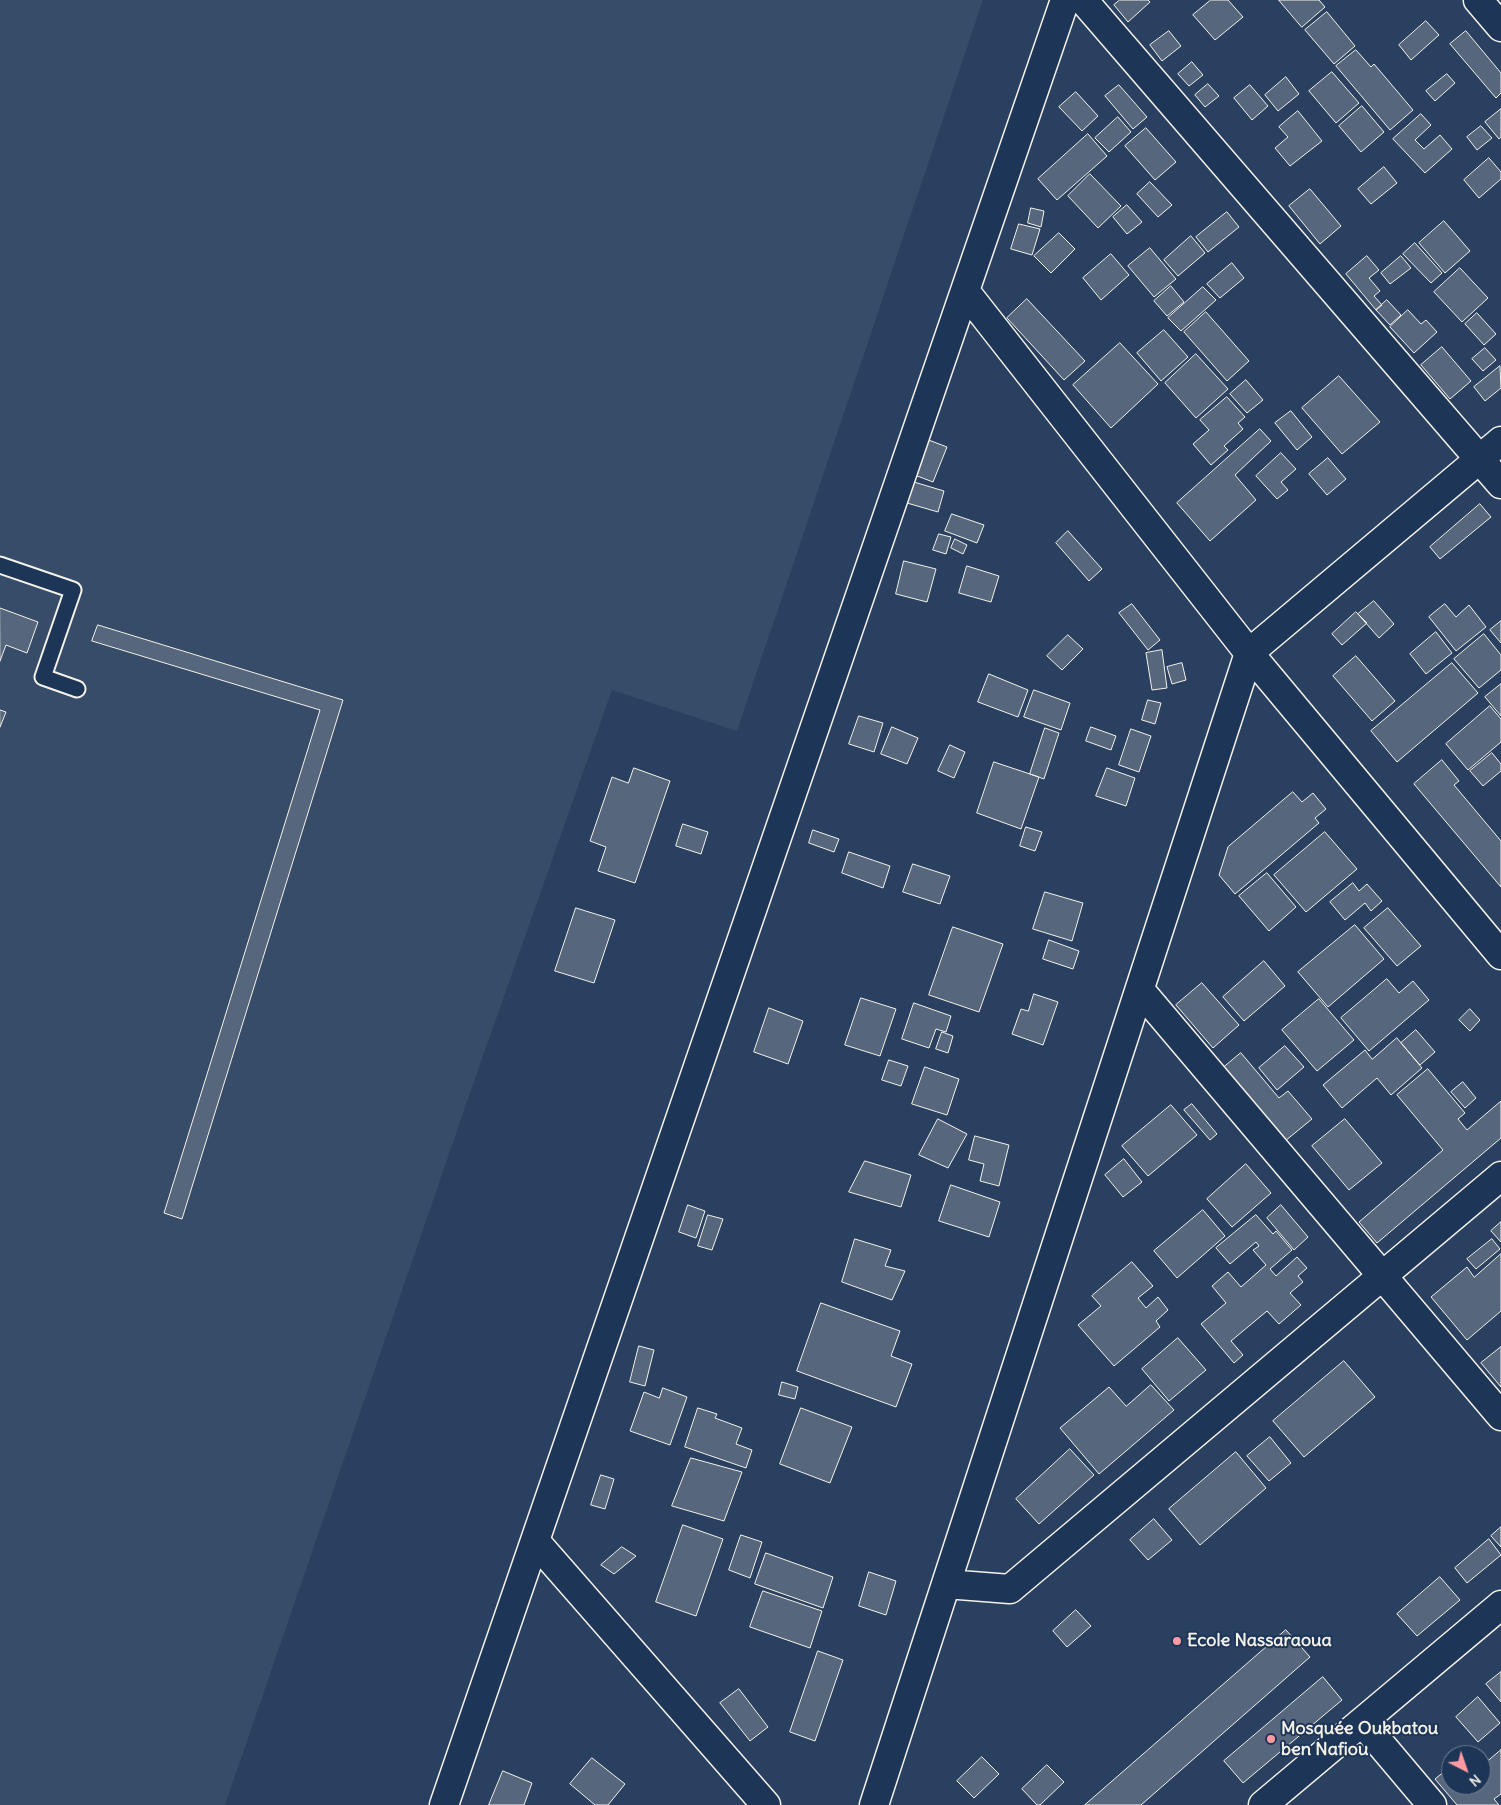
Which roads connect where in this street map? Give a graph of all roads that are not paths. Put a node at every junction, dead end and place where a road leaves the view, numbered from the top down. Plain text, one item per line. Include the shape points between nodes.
1 (1065, 0) edge
2 (1083, 0) edge
3 (1478, 0) edge
4 (1501, 27) edge
5 (965, 291) junction
6 (1501, 441) edge
7 (1480, 459) junction
8 (1501, 484) edge
9 (0, 564) edge
10 (1249, 653) junction
11 (77, 689) dead end
12 (1501, 955) edge
13 (1140, 990) junction
14 (1501, 1176) edge
15 (1382, 1276) junction
16 (1501, 1416) edge
17 (535, 1541) junction
18 (946, 1584) junction
19 (1501, 1605) edge
20 (1362, 1722) junction
21 (444, 1805) edge
22 (766, 1805) edge
23 (874, 1805) edge
24 (1263, 1805) edge
25 (1432, 1805) edge

1 - 5 street
2 - 7 street
3 - 4 street
5 - 10 street
5 - 17 street
6 - 7 street
7 - 8 street
7 - 10 street
9 - 11 lane via 72,590 43,677
10 - 12 street
10 - 13 street
13 - 15 street
13 - 18 street
14 - 15 street
15 - 16 street
15 - 18 street via 1010,1589
17 - 21 street
17 - 22 street
18 - 23 street
19 - 20 street
20 - 24 street
20 - 25 street

